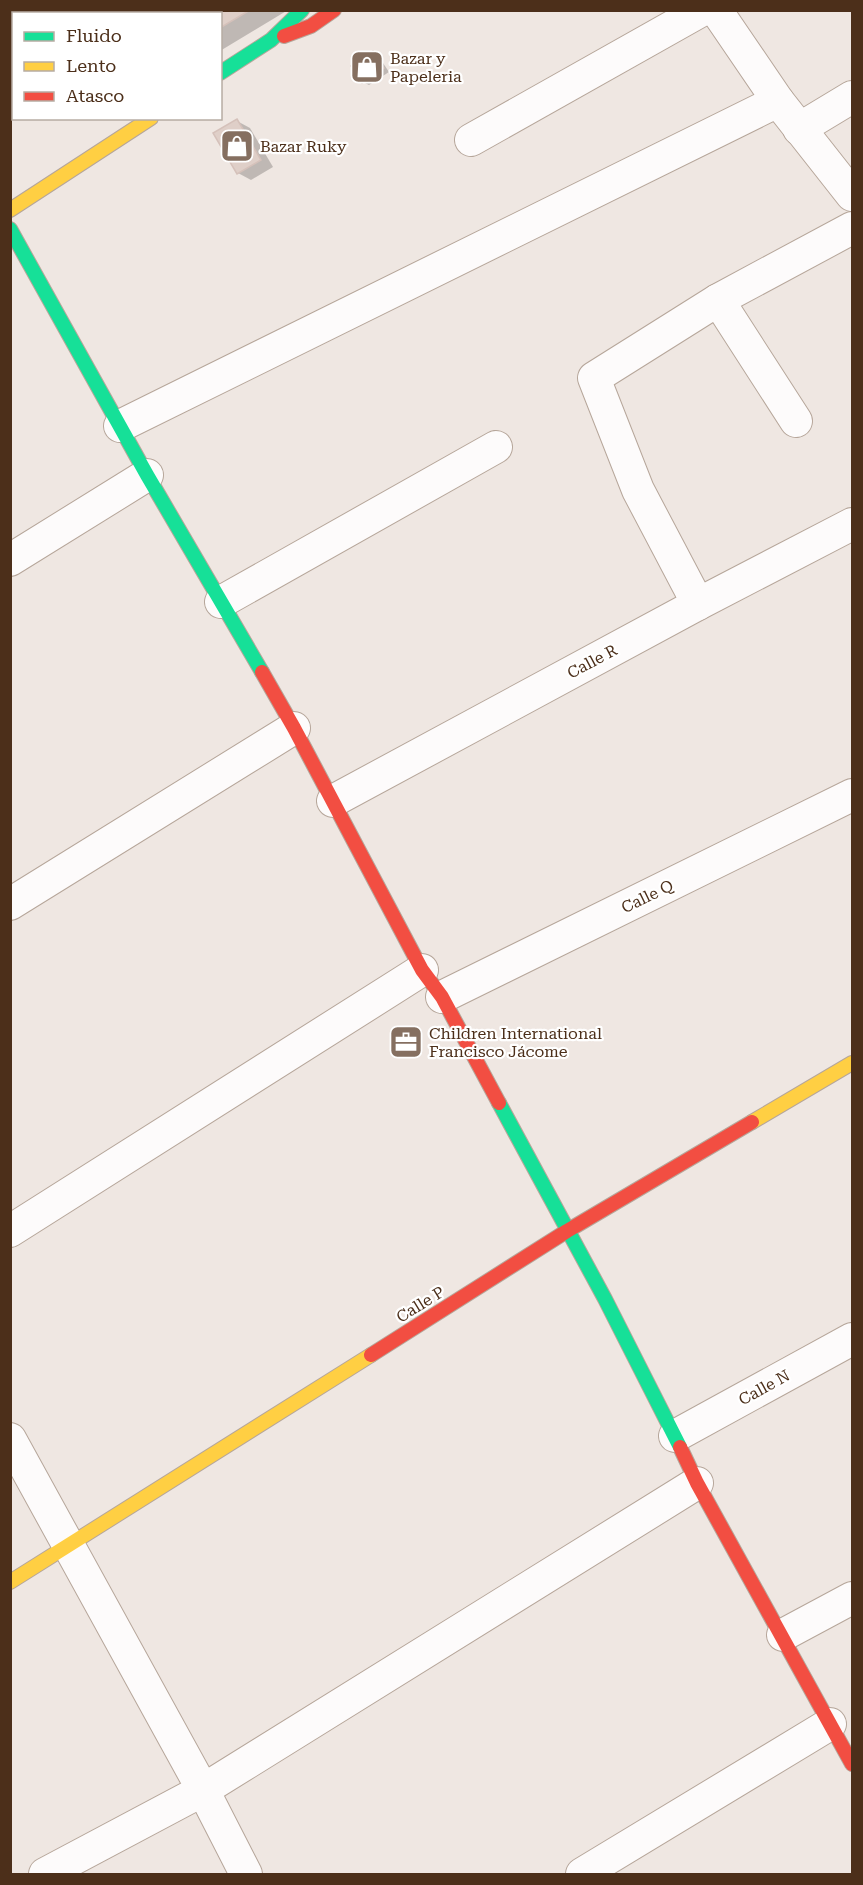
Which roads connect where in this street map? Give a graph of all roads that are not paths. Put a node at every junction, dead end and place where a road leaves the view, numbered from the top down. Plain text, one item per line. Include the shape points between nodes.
1 (302, 10) edge
2 (334, 10) edge
3 (702, 10) edge
4 (716, 10) edge
5 (272, 40) junction
6 (222, 73) edge
7 (852, 98) edge
8 (778, 101) junction
9 (148, 120) edge
10 (799, 129) junction
11 (471, 140) dead end
12 (852, 195) edge
13 (10, 210) edge
14 (852, 228) edge
15 (10, 229) edge
16 (718, 300) junction
17 (796, 421) dead end
18 (120, 426) junction
19 (496, 447) dead end
20 (147, 475) junction
21 (852, 524) edge
22 (10, 560) edge
23 (221, 602) junction
24 (698, 604) junction
25 (294, 728) junction
26 (852, 795) edge
27 (333, 801) junction
28 (10, 903) edge
29 (422, 970) junction
30 (442, 997) junction
31 (852, 1063) edge
32 (10, 1231) edge
33 (567, 1231) junction
34 (852, 1339) edge
35 (675, 1436) junction
36 (10, 1439) edge
37 (697, 1484) junction
38 (68, 1545) junction
39 (10, 1582) edge
40 (852, 1598) edge
41 (783, 1635) junction
42 (830, 1724) junction
43 (852, 1764) edge
44 (203, 1790) junction
45 (59, 1871) edge
46 (246, 1875) edge
47 (582, 1875) edge

1 - 5 street
2 - 5 street via 311,26
3 - 11 street
4 - 8 street
5 - 6 street
7 - 10 street
8 - 10 street
8 - 18 street
9 - 13 street
10 - 12 street
14 - 16 street
15 - 18 street
16 - 17 street
16 - 24 street via 594,378 638,490
18 - 20 street
19 - 23 street
20 - 22 street
20 - 23 street
21 - 24 street, Calle R
23 - 25 street
24 - 27 street, Calle R
25 - 27 street
25 - 28 street
26 - 30 street, Calle Q
27 - 29 street
29 - 30 street
29 - 32 street
30 - 33 street
31 - 33 street, Calle P
33 - 35 street
33 - 38 street, Calle P
34 - 35 street, Calle N
35 - 37 street
36 - 38 street
37 - 41 street
37 - 44 street
38 - 39 street, Calle P
38 - 44 street
40 - 41 street
41 - 42 street
42 - 43 street
42 - 47 street
44 - 45 street
44 - 46 street

